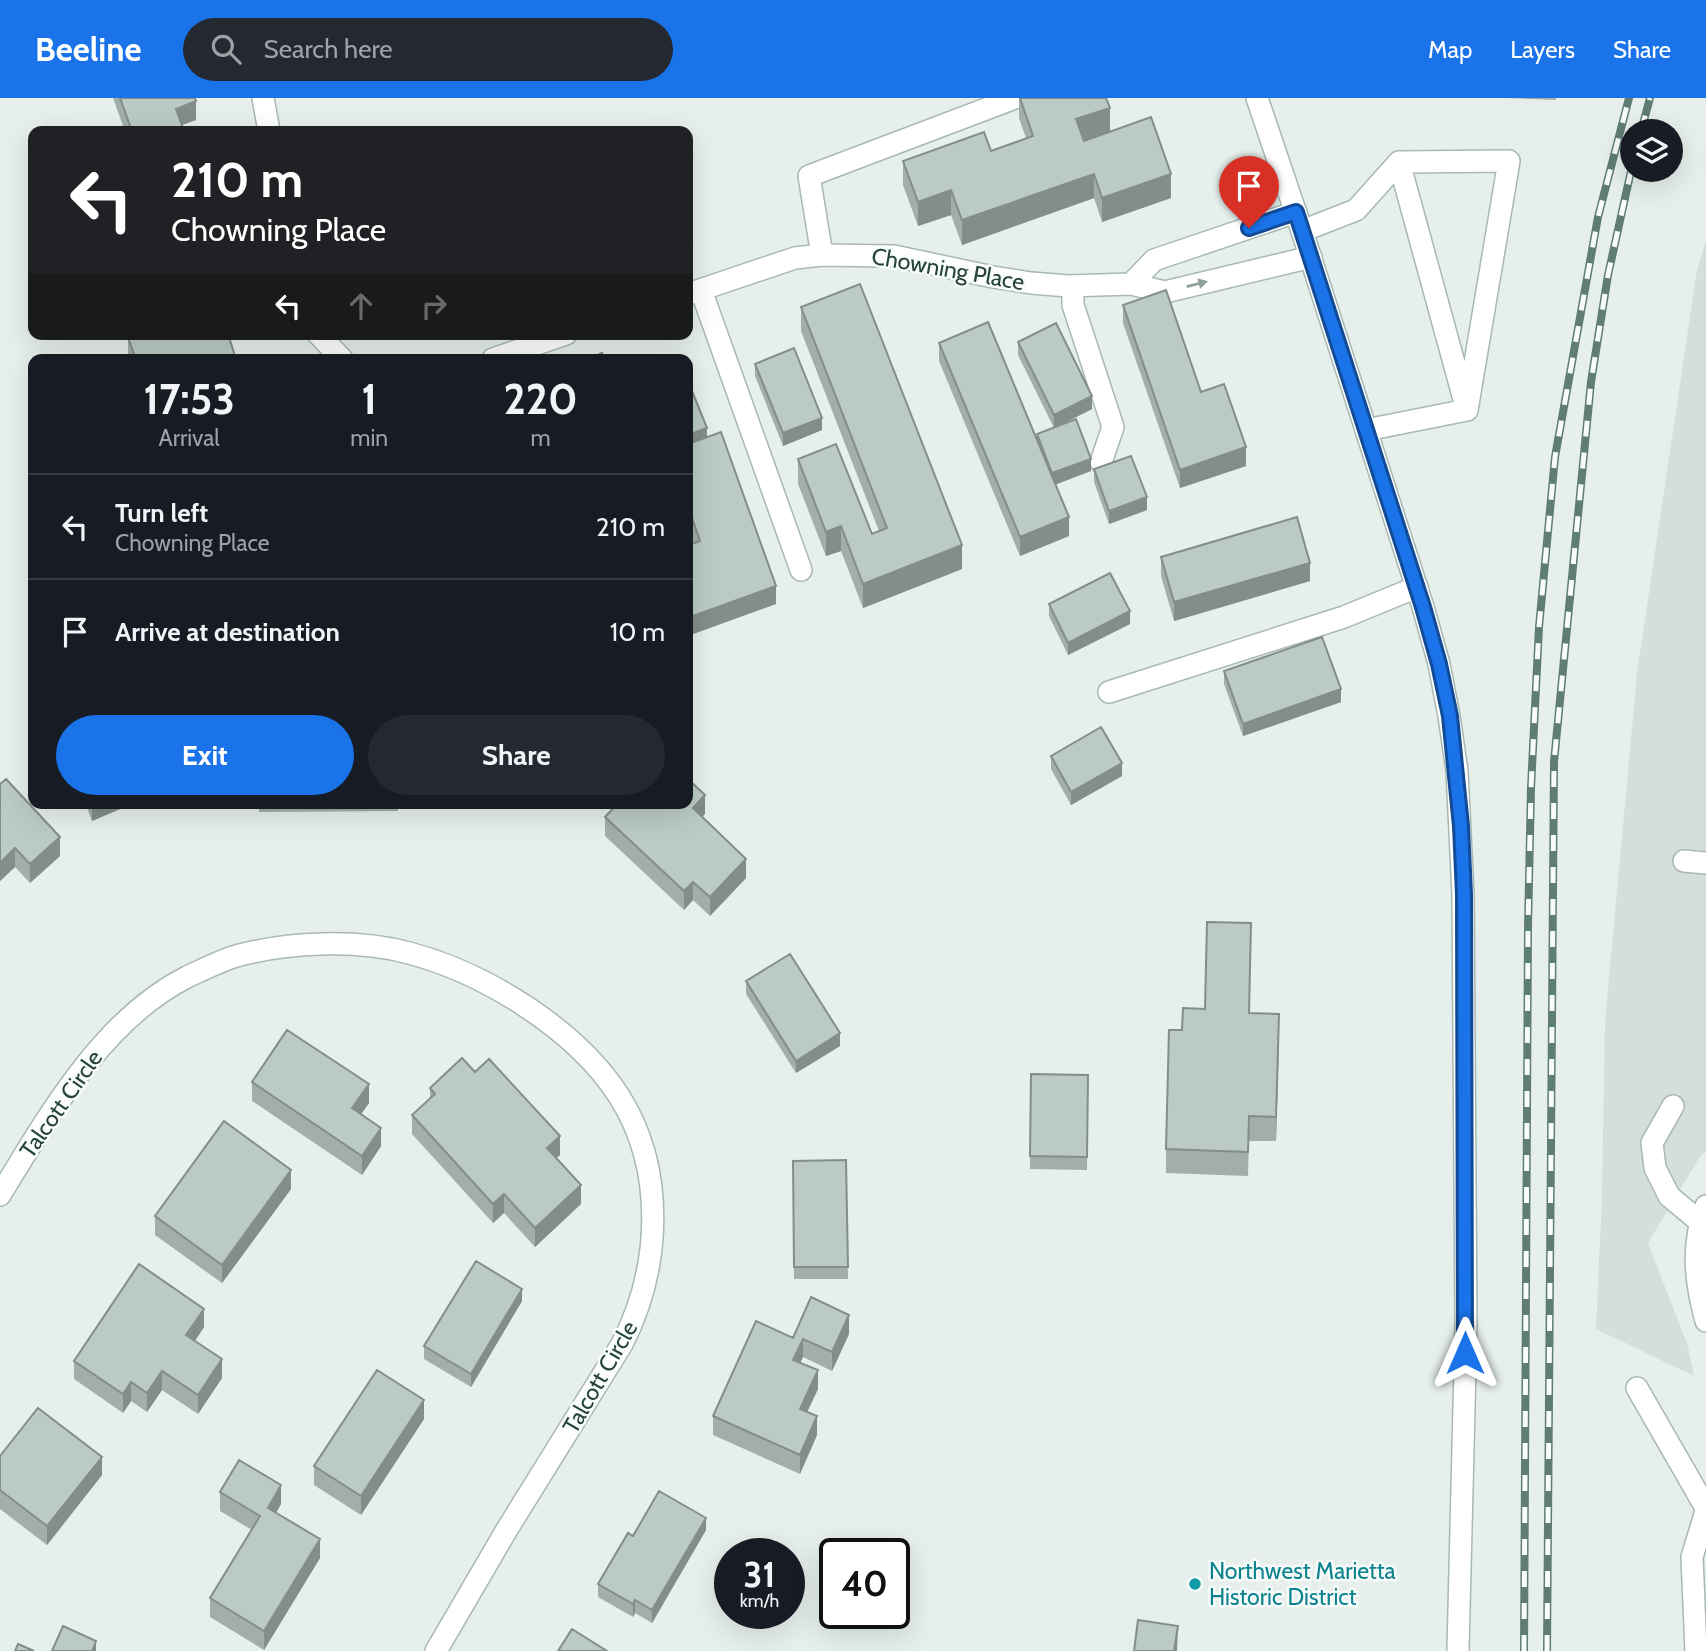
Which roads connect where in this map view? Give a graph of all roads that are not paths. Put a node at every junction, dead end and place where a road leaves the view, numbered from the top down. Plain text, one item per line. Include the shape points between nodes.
1 (263, 98) edge
2 (1015, 98) edge
3 (1257, 98) edge
4 (268, 126) edge
5 (1399, 162) junction
6 (1299, 222) junction
7 (822, 255) junction
8 (1311, 257) junction
9 (1131, 284) junction
10 (1073, 286) junction
11 (694, 292) edge
12 (324, 340) edge
13 (548, 340) edge
14 (337, 354) edge
15 (507, 354) edge
16 (1467, 410) junction
17 (1366, 430) junction
18 (1101, 462) dead end
19 (801, 570) dead end
20 (1417, 587) junction
21 (1109, 692) dead end
22 (1684, 861) dead end
23 (1706, 863) edge
24 (1673, 1106) dead end
25 (0, 1195) edge
26 (1701, 1222) edge
27 (1706, 1321) edge
28 (1637, 1388) dead end
29 (1706, 1509) edge
30 (436, 1651) edge
31 (1458, 1651) edge
32 (1696, 1651) edge

1 - 4 street
2 - 7 street via 809,176
3 - 6 street
5 - 6 street via 1356,210
5 - 16 street
5 - 16 street via 1509,160
6 - 8 street
6 - 9 street via 1154,260
7 - 10 street, Chowning Place via 894,256 993,278
7 - 11 street, Chowning Place via 795,258
9 -> 8 street, Chowning Place via 1165,292
8 - 17 street
9 - 10 street, Chowning Place
10 - 18 street via 1073,305 1113,427
11 - 19 street
12 - 14 street
13 - 15 street
16 - 17 street
17 - 20 street
20 - 21 street via 1344,617
20 - 31 street via 1450,716 1462,867 1466,1326
22 - 23 street
24 - 26 street via 1652,1143 1655,1168 1669,1196
25 - 30 street, Talcott Circle via 45,1121 102,1046 185,979 234,956 289,946 349,944 408,953 499,991 544,1019 579,1049 619,1097 648,1173 653,1221 644,1291 622,1344
26 - 27 street via 1696,1272
28 - 29 street
29 - 32 street via 1692,1557

